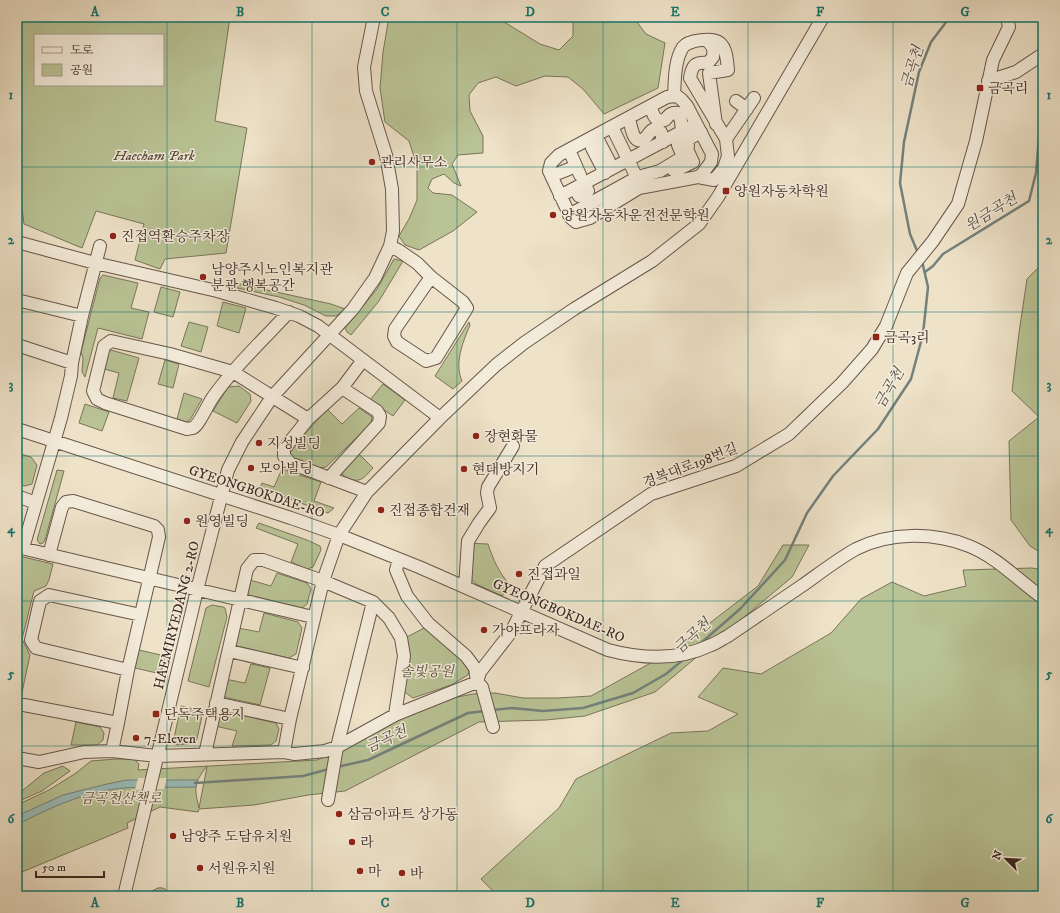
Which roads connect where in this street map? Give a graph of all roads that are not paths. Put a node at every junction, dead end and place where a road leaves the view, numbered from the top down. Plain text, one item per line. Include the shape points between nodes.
1 (374, 17) edge
2 (823, 17) edge
3 (1007, 17) edge
4 (706, 40) junction
5 (1043, 54) edge
6 (988, 82) junction
7 (674, 96) junction
8 (754, 98) dead end
9 (736, 101) dead end
10 (650, 106) junction
11 (747, 108) junction
12 (629, 118) junction
13 (716, 119) junction
14 (612, 127) junction
15 (701, 131) junction
16 (682, 132) junction
17 (596, 136) junction
18 (726, 139) junction
19 (663, 142) junction
20 (568, 150) junction
21 (629, 160) junction
22 (588, 168) junction
23 (698, 177) junction
24 (637, 178) junction
25 (721, 180) junction
26 (560, 196) junction
27 (569, 215) junction
28 (17, 242) edge
29 (100, 246) dead end
30 (390, 246) junction
31 (95, 263) junction
32 (431, 277) junction
33 (17, 300) edge
34 (289, 312) junction
35 (82, 316) junction
36 (330, 335) junction
37 (17, 345) edge
38 (363, 360) junction
39 (72, 363) junction
40 (233, 372) junction
41 (342, 388) junction
42 (272, 397) junction
43 (440, 418) junction
44 (308, 419) junction
45 (17, 429) edge
46 (55, 441) junction
47 (513, 446) dead end
48 (329, 478) junction
49 (367, 492) junction
50 (222, 495) junction
51 (17, 496) edge
52 (36, 502) junction
53 (339, 535) junction
54 (20, 547) edge
55 (49, 554) junction
56 (399, 559) junction
57 (150, 578) junction
58 (323, 581) junction
59 (465, 587) junction
60 (197, 590) junction
61 (1043, 598) edge
62 (241, 600) junction
63 (373, 602) junction
64 (522, 612) junction
65 (141, 615) junction
66 (314, 617) junction
67 (229, 651) junction
68 (303, 668) junction
69 (128, 670) junction
70 (480, 684) junction
71 (216, 703) junction
72 (17, 707) edge
73 (395, 715) junction
74 (290, 719) junction
75 (118, 723) junction
76 (493, 727) dead end
77 (337, 747) junction
78 (112, 751) junction
79 (284, 752) junction
80 (205, 754) junction
81 (157, 756) junction
82 (17, 758) edge
83 (328, 800) dead end
84 (124, 896) edge

1 - 30 street, HAEMIRYEDANG 2-RO via 364,67 366,91 386,155 392,189 393,231
2 - 25 street
3 - 6 street, 경복대로198번길 via 1009,27 993,60
4 - 7 street via 692,42 684,46 680,52
4 - 13 street via 714,49 713,58 708,63 700,62 694,65 690,78
4 - 13 street via 720,43 725,51 728,70 709,73
5 - 6 street via 1016,72
6 - 64 street, 경복대로198번길 via 976,141 958,204 907,273 886,326 872,349 842,383 789,434 736,466 651,494 546,566
7 - 10 street
7 - 15 street via 687,106
8 - 11 street
9 - 11 street
10 - 12 street
10 - 16 street via 658,121 665,120 673,112 678,113 682,121
11 - 18 street
12 - 14 street
12 - 19 street via 635,138 643,139 654,129 661,132
13 - 18 street
14 - 17 street
14 - 21 street
15 - 16 street
15 - 23 street via 712,154 711,162
15 - 24 street via 686,147 693,162 677,170 660,171
16 - 19 street
17 - 20 street
17 - 22 street
18 - 25 street via 728,156
19 - 21 street
20 - 22 street
20 - 26 street via 551,163 549,171
21 - 22 street
21 - 24 street
22 - 26 street
23 - 25 street
23 - 27 street via 639,188 590,218 576,222
24 - 27 street
25 - 43 street via 712,206 699,224 652,261 524,343 496,365
26 - 27 street
28 - 31 street
29 - 31 street
30 - 32 street via 417,263
30 - 36 street, HAEMIRYEDANG 2-RO via 375,278
31 - 34 street via 216,291
31 - 35 street
32 - 32 street via 467,308 436,358 426,361 397,342 394,336 395,329
33 - 35 street
34 - 36 street via 312,322
34 - 40 street
35 - 39 street
36 - 38 street
36 - 42 street, HAEMIRYEDANG 2-RO
37 - 39 street
38 - 41 street
38 - 43 street
39 - 46 street
40 - 40 street via 111,341 104,346 93,391 97,399 105,403 187,429 196,425
40 - 42 street
41 - 44 street
41 - 48 street via 377,411 380,416 379,423
42 - 44 street
42 - 50 street, HAEMIRYEDANG 2-RO via 235,455 228,470
43 - 49 street
44 - 48 street via 284,449 284,456 290,463
45 - 46 street, GYEONGBOKDAE-RO
46 - 50 street, GYEONGBOKDAE-RO
46 - 52 street
47 - 59 street via 488,487 490,508 468,541
48 - 49 street
49 - 53 street
50 - 53 street, GYEONGBOKDAE-RO
50 - 60 street, HAEMIRYEDANG 2-RO
51 - 52 street
52 - 54 street
53 - 56 street, GYEONGBOKDAE-RO
53 - 58 street
54 - 55 street
55 - 57 street
55 - 57 street via 62,507 66,502 73,501 154,526 158,530 159,537
56 - 59 street, GYEONGBOKDAE-RO
56 - 70 street via 396,570 407,596 428,624 466,656 475,668
57 - 60 street
57 - 65 street
58 - 62 street via 263,560 254,560 247,569
58 - 63 street
58 - 66 street
59 - 64 street, GYEONGBOKDAE-RO
60 - 62 street
60 - 81 street, HAEMIRYEDANG 2-RO
61 - 64 street, GYEONGBOKDAE-RO via 985,554 954,541 922,535 879,540 857,549 728,636 710,646 676,656 646,658 608,650
62 - 66 street
62 - 67 street
63 - 73 street via 389,618 401,638 404,656
63 - 77 street
64 - 70 street, 경복대로198번길 via 512,632 480,672
65 - 69 street
65 - 69 street via 49,595 40,601 31,640 36,648
66 - 68 street
67 - 68 street
67 - 71 street
68 - 74 street
69 - 75 street
70 - 73 street
70 - 76 street
71 - 74 street
71 - 80 street
72 - 75 street via 24,704
73 - 77 street
74 - 79 street
75 - 78 street
77 - 79 street via 295,754
77 - 83 street
78 - 81 street
78 - 82 street via 84,752 40,762
79 - 80 street
80 - 81 street
81 - 84 street, HAEMIRYEDANG 2-RO

